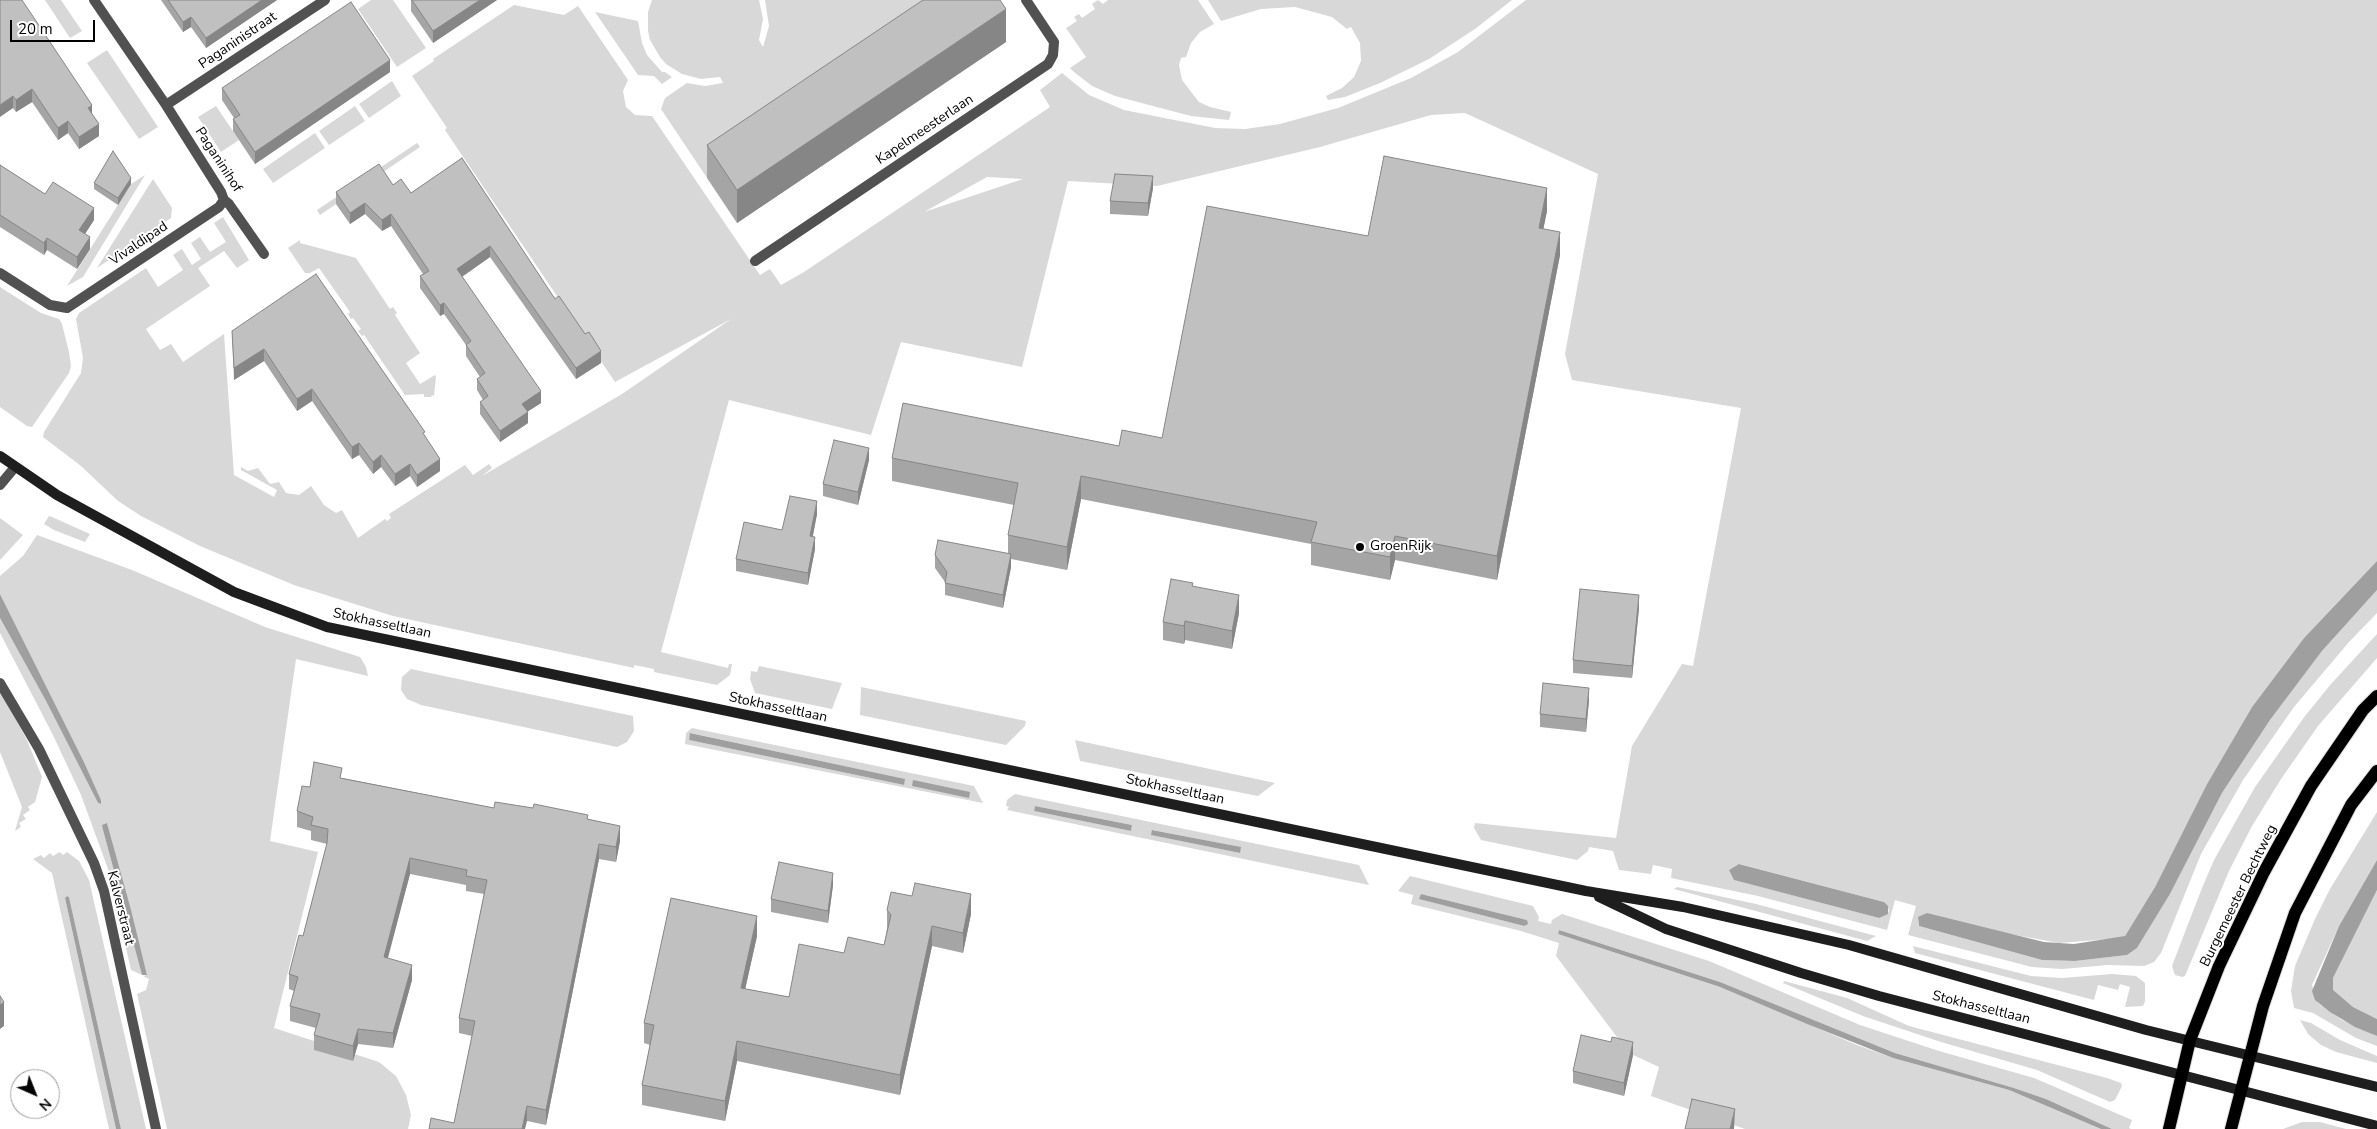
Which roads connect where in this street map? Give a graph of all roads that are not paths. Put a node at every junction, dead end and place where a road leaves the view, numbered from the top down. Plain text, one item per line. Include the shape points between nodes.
1 (94, 0) edge
2 (325, 0) edge
3 (1026, 0) edge
4 (166, 105) junction
5 (224, 200) junction
6 (264, 254) dead end
7 (755, 261) dead end
8 (0, 273) edge
9 (0, 456) edge
10 (15, 467) junction
11 (0, 485) edge
12 (0, 683) edge
13 (2377, 696) edge
14 (2377, 771) edge
15 (1586, 891) junction
16 (2190, 1040) junction
17 (2250, 1055) junction
18 (2182, 1074) junction
19 (2377, 1087) edge
20 (2242, 1089) junction
21 (2377, 1126) edge
22 (156, 1129) edge
23 (2169, 1129) edge
24 (2231, 1129) edge

1 - 4 street, Paganinihof
2 - 4 street, Paganinistraat
3 - 7 street, Kapelmeesterlaan via 1054,42 1054,55 1048,64
4 - 5 street, Paganinihof
5 - 6 street, Paganinihof
5 - 8 street, Vivaldipad via 219,207 67,308 50,306
9 - 10 street, Stokhasseltlaan
10 - 11 street
10 - 15 street, Stokhasseltlaan via 58,495 234,592 327,627
12 - 22 street, Kalverstraat via 39,749 100,882
13 - 16 main road, Burgemeester Bechtweg via 2363,710 2311,786 2264,872 2219,966
14 - 17 main road via 2351,805 2294,913
15 - 16 street, Stokhasseltlaan via 1683,907 1849,945
15 - 18 street, Stokhasseltlaan via 1666,929 1801,973
16 - 17 street, Stokhasseltlaan
16 - 18 main road, Burgemeester Bechtweg
17 - 19 street, Stokhasseltlaan
17 - 20 main road
18 - 20 street, Stokhasseltlaan
18 - 23 main road, Burgemeester Bechtweg
20 - 21 street, Stokhasseltlaan
20 - 24 main road

